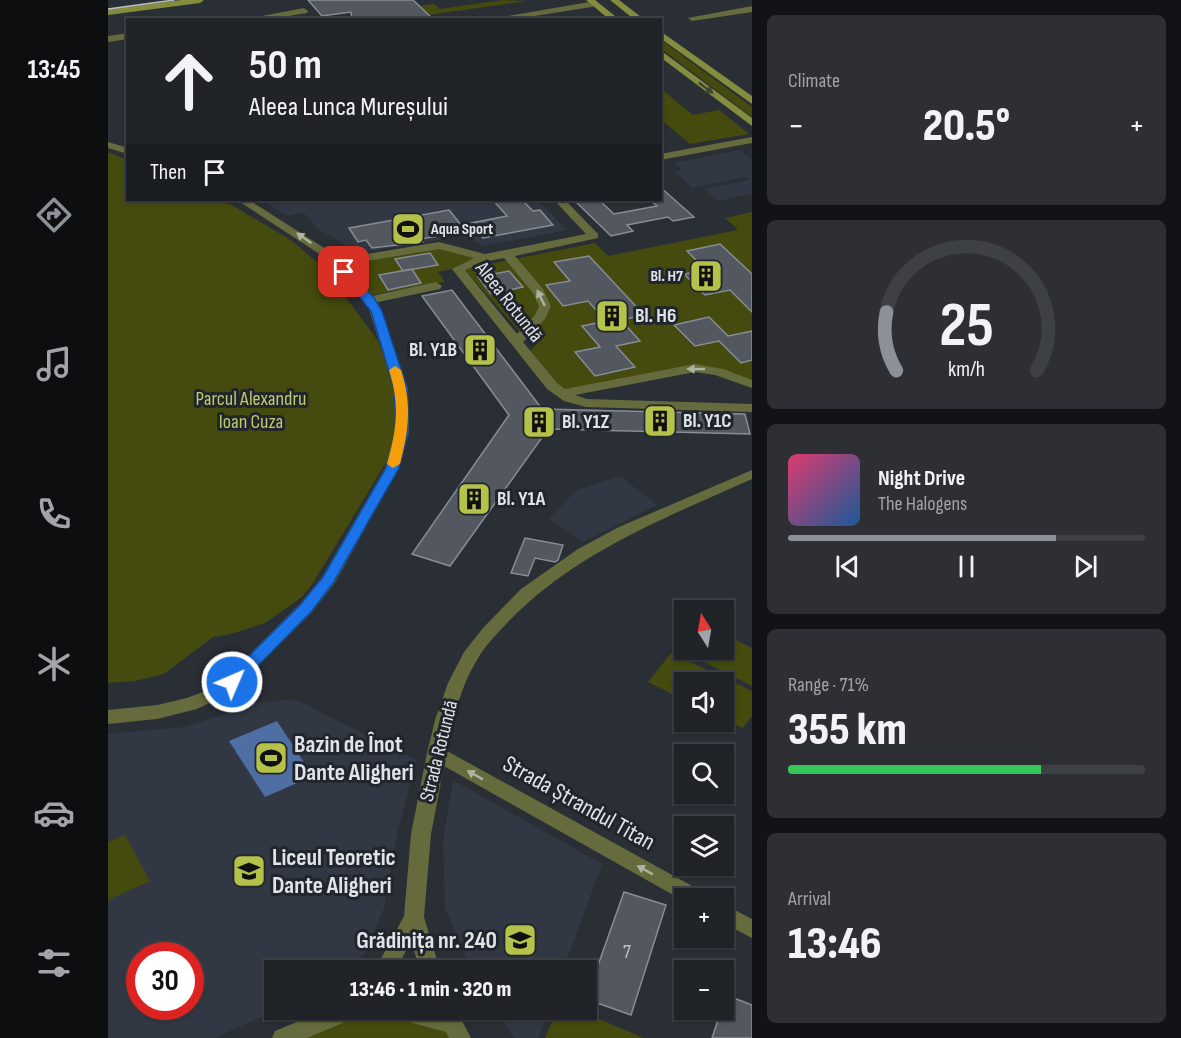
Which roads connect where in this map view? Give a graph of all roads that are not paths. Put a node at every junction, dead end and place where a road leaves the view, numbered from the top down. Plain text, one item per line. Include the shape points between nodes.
1 (146, 0) edge
2 (200, 0) edge
3 (295, 0) edge
4 (614, 0) edge
5 (592, 2) edge
6 (731, 4) dead end
7 (108, 5) edge
8 (752, 9) edge
9 (741, 11) junction
10 (108, 12) edge
11 (308, 15) edge
12 (268, 18) edge
13 (500, 18) edge
14 (613, 18) edge
15 (638, 18) edge
16 (692, 18) dead end
17 (662, 34) edge
18 (126, 36) edge
19 (108, 39) edge
20 (662, 55) edge
21 (752, 101) edge
22 (752, 123) edge
23 (752, 140) edge
24 (108, 144) edge
25 (126, 150) edge
26 (662, 157) edge
27 (244, 201) edge
28 (560, 201) edge
29 (507, 254) junction
30 (484, 258) junction
31 (336, 263) junction
32 (436, 286) dead end
33 (370, 300) junction
34 (516, 342) junction
35 (752, 384) edge
36 (562, 394) junction
37 (752, 408) edge
38 (752, 474) edge
39 (108, 717) edge
40 (436, 753) junction
41 (678, 888) edge
42 (414, 917) junction
43 (734, 919) edge
44 (752, 929) edge
45 (390, 960) edge
46 (427, 960) edge
47 (325, 1020) edge
48 (437, 1020) edge
49 (452, 1024) edge
50 (282, 1038) edge

1 - 7 main road
2 - 10 main road
3 - 11 street
4 - 15 main road
5 - 13 street
5 - 14 main road
6 - 9 street
8 - 9 street
9 - 16 street
11 - 12 street
17 - 21 main road
18 - 19 street
20 -> 22 main road
23 - 26 street
24 - 25 street
31 -> 27 street
28 - 29 street, Aleea Rotundă via 594,236
29 - 30 street, Aleea Rotundă
34 -> 29 street via 542,316 545,306 539,292
30 - 31 street via 439,245
30 - 34 street, Aleea Rotundă via 458,269
31 - 33 street
32 - 33 street
33 - 39 street via 400,388 402,432 392,468 328,580 306,609 232,682 214,694 175,708
34 - 36 street, Aleea Rotundă
35 -> 36 street via 695,368
36 - 37 street, Aleea Rotundă via 586,402
38 - 40 street, Strada Rotundă via 603,541 527,593 470,656 449,703
41 -> 40 street, Strada Ștrandul Titan
40 - 42 street, Strada Rotundă via 421,834
42 - 45 street
42 - 46 street, Strada Rotundă
43 - 44 street
47 - 50 street
48 - 49 street

